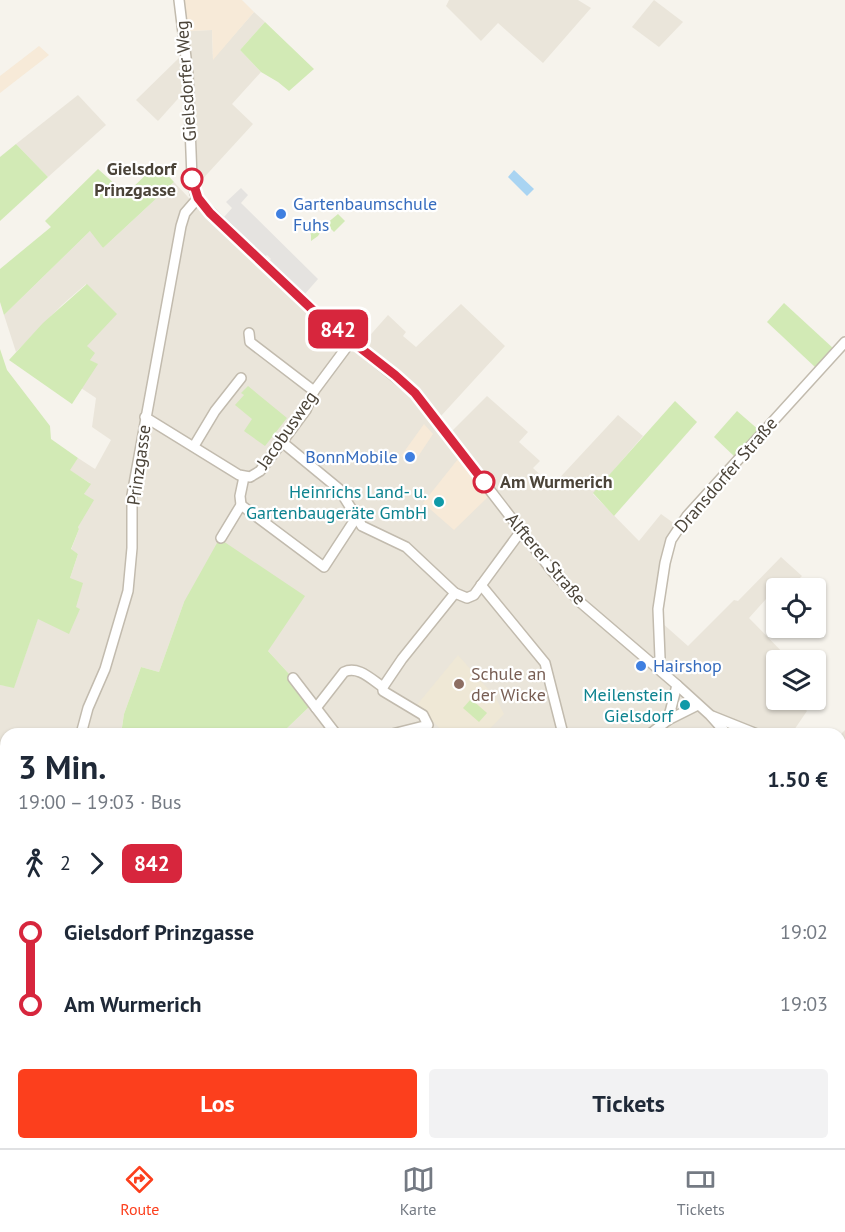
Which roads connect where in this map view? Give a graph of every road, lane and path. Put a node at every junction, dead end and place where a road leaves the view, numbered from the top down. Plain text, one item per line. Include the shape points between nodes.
1 (179, 0) edge
2 (198, 198) junction
3 (249, 333) dead end
4 (352, 340) junction
5 (845, 342) edge
6 (241, 378) dead end
7 (314, 391) junction
8 (145, 417) junction
9 (282, 442) junction
10 (194, 446) junction
11 (244, 477) junction
12 (241, 505) junction
13 (356, 518) junction
14 (521, 531) junction
15 (221, 538) dead end
16 (481, 585) junction
17 (455, 593) junction
18 (656, 667) junction
19 (293, 678) dead end
20 (677, 685) junction
21 (383, 687) junction
22 (698, 705) junction
23 (316, 708) junction
24 (710, 715) junction
25 (668, 720) junction
26 (83, 728) edge
27 (331, 728) edge
28 (416, 728) edge
29 (561, 728) edge
30 (658, 728) edge
31 (722, 728) edge
32 (742, 728) edge

1 - 2 street, Gielsdorfer Weg via 188,74 192,178
2 - 4 street, Alfterer Straße via 284,284
2 - 8 street, Prinzgasse via 185,213 181,225
3 - 7 street via 250,342
4 - 7 street, Jacobusweg
4 - 14 street, Alfterer Straße via 415,393
5 - 18 street, Dransdorfer Straße via 687,516 671,540 658,609 660,658
6 - 10 street
7 - 9 street, Jacobusweg via 306,410
8 - 10 street, Jacobusweg
8 - 26 street, Prinzgasse via 132,495 128,591
9 - 11 street, Jacobusweg via 258,473
9 - 13 street via 339,489
10 - 11 street, Jacobusweg
11 - 12 street
12 - 13 street via 324,567
12 - 15 street
13 - 17 street via 370,531 406,547
14 - 16 street
14 - 18 street, Alfterer Straße via 580,602
16 - 17 street via 467,598
16 - 29 street via 545,663
17 - 21 street
18 - 20 street, Alfterer Straße
19 - 23 street
20 - 22 street, Alfterer Straße
20 - 25 street
21 - 23 street via 357,670 348,669
21 - 28 street via 383,691 423,714 428,725
22 - 24 street, Alfterer Straße
22 - 25 street
23 - 27 street
24 - 31 street, Alfterer Straße
24 - 32 street
25 - 30 street

